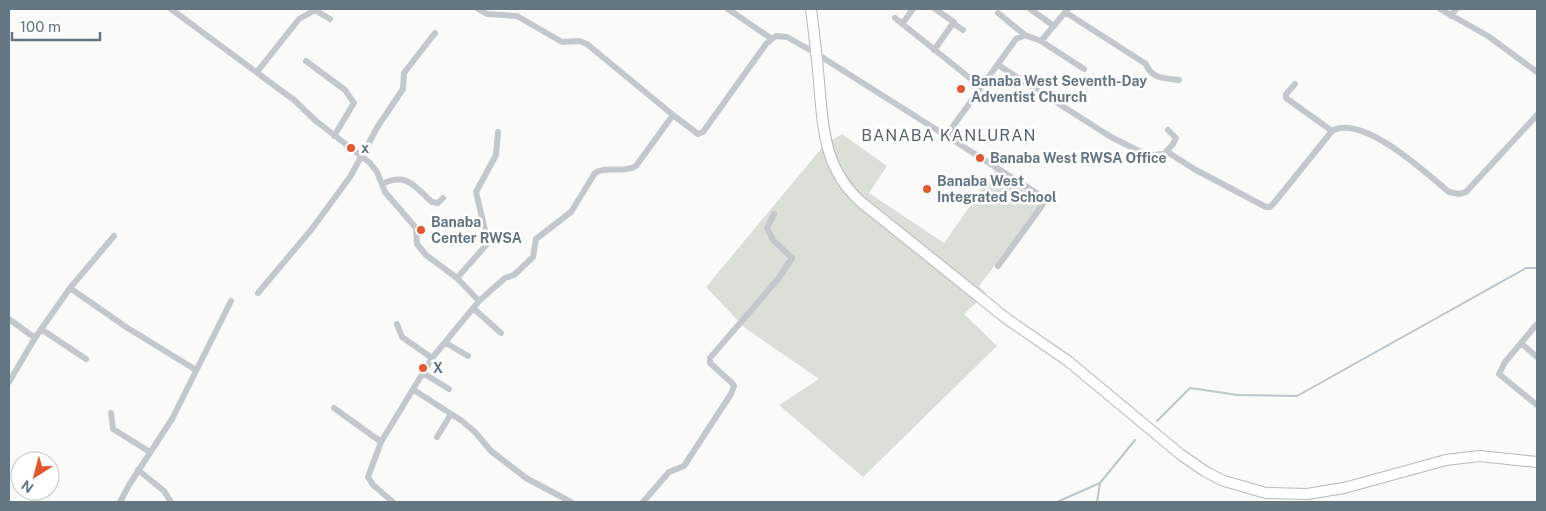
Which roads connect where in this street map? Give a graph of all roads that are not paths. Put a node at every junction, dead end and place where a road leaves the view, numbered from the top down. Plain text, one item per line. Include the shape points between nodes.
1 (171, 9) edge
2 (478, 9) edge
3 (728, 9) edge
4 (811, 9) edge
5 (913, 9) edge
6 (1030, 9) edge
7 (1440, 9) edge
8 (1456, 9) edge
9 (939, 10) edge
10 (1067, 10) edge
11 (998, 13) dead end
12 (1451, 16) junction
13 (895, 18) dead end
14 (330, 20) dead end
15 (902, 24) junction
16 (954, 24) junction
17 (1054, 26) junction
18 (963, 30) dead end
19 (435, 33) dead end
20 (1026, 35) junction
21 (772, 39) junction
22 (1041, 40) junction
23 (934, 50) junction
24 (816, 54) junction
25 (306, 61) dead end
26 (998, 65) junction
27 (1084, 69) dead end
28 (258, 72) junction
29 (1537, 72) edge
30 (1179, 80) dead end
31 (1295, 84) dead end
32 (981, 87) junction
33 (673, 115) junction
34 (1537, 115) edge
35 (1168, 130) dead end
36 (1332, 131) junction
37 (498, 132) dead end
38 (334, 136) junction
39 (946, 136) junction
40 (1164, 154) junction
41 (361, 157) junction
42 (382, 184) junction
43 (443, 198) dead end
44 (774, 214) dead end
45 (114, 236) dead end
46 (998, 266) dead end
47 (457, 278) junction
48 (70, 288) junction
49 (258, 293) dead end
50 (231, 300) dead end
51 (479, 301) junction
52 (473, 308) junction
53 (9, 319) edge
54 (397, 324) dead end
55 (1536, 325) dead end
56 (41, 329) junction
57 (501, 333) dead end
58 (35, 338) junction
59 (446, 343) junction
60 (1521, 343) junction
61 (468, 356) dead end
62 (1537, 356) edge
63 (432, 358) junction
64 (86, 359) dead end
65 (196, 370) junction
66 (423, 373) junction
67 (9, 382) edge
68 (449, 389) dead end
69 (414, 390) junction
70 (1537, 405) edge
71 (334, 408) dead end
72 (111, 413) dead end
73 (451, 414) junction
74 (437, 437) dead end
75 (381, 442) junction
76 (150, 452) junction
77 (1537, 462) edge
78 (138, 470) junction
79 (120, 502) edge
80 (172, 502) edge
81 (393, 502) edge
82 (572, 502) edge
83 (643, 502) edge

1 - 28 street
2 - 33 street via 488,14 517,16 562,42 586,44
3 - 21 street
4 - 24 main road
5 - 15 street
6 - 17 street
7 - 12 street
8 - 12 street
9 - 16 street
10 - 17 street
10 - 30 street via 1146,64 1156,77
11 - 20 street
12 - 29 street via 1488,36
13 - 15 street
14 - 28 street via 314,10 310,11 299,19
15 - 23 street
16 - 18 street
16 - 23 street
17 - 22 street
19 - 41 street via 404,73 403,89
20 - 22 street
20 - 26 street via 1016,39
21 - 24 street via 787,37
21 - 33 street via 703,132 698,134
22 - 27 street
23 - 32 street
24 - 39 street
24 - 77 main road via 826,146 835,170 853,195 1206,472 1247,489 1307,494 1344,488 1446,460 1479,456
25 - 38 street via 345,90 354,103
26 - 32 street
26 - 40 street via 1111,137 1143,153
28 - 38 street
31 - 36 street via 1286,98
32 - 39 street
33 - 51 street via 636,166 630,170 599,170 595,173 571,212 536,239 533,256
34 - 36 street via 1466,192 1458,194 1449,192 1376,136 1346,127
35 - 40 street via 1176,138
36 - 40 street via 1270,207 1169,153
37 - 47 street via 496,155 476,192 488,243
38 - 41 street
39 - 46 street via 1045,200
41 - 42 street via 370,163
41 - 49 street via 311,230
42 - 43 street via 396,178 404,179 432,202 438,203
42 - 47 street via 385,192 416,228 417,244 426,255
44 - 83 street via 767,228 769,234 792,258 710,358 712,366 734,386 732,394 684,466 669,472
45 - 48 street
47 - 51 street
48 - 56 street
48 - 65 street via 126,328
50 - 65 street
51 - 52 street
52 - 57 street
52 - 59 street
53 - 58 street
54 - 63 street via 402,337
55 - 60 street
56 - 58 street
56 - 64 street
58 - 67 street
59 - 61 street
59 - 63 street
60 - 62 street
60 - 70 street via 1499,374
63 - 66 street
65 - 76 street via 172,419
66 - 68 street
66 - 69 street
69 - 73 street
69 - 75 street
71 - 75 street
72 - 76 street via 113,428
73 - 74 street
73 - 82 street via 476,432 491,451 526,478
75 - 81 street via 368,476 373,485
76 - 78 street
78 - 79 street
78 - 80 street via 164,491

